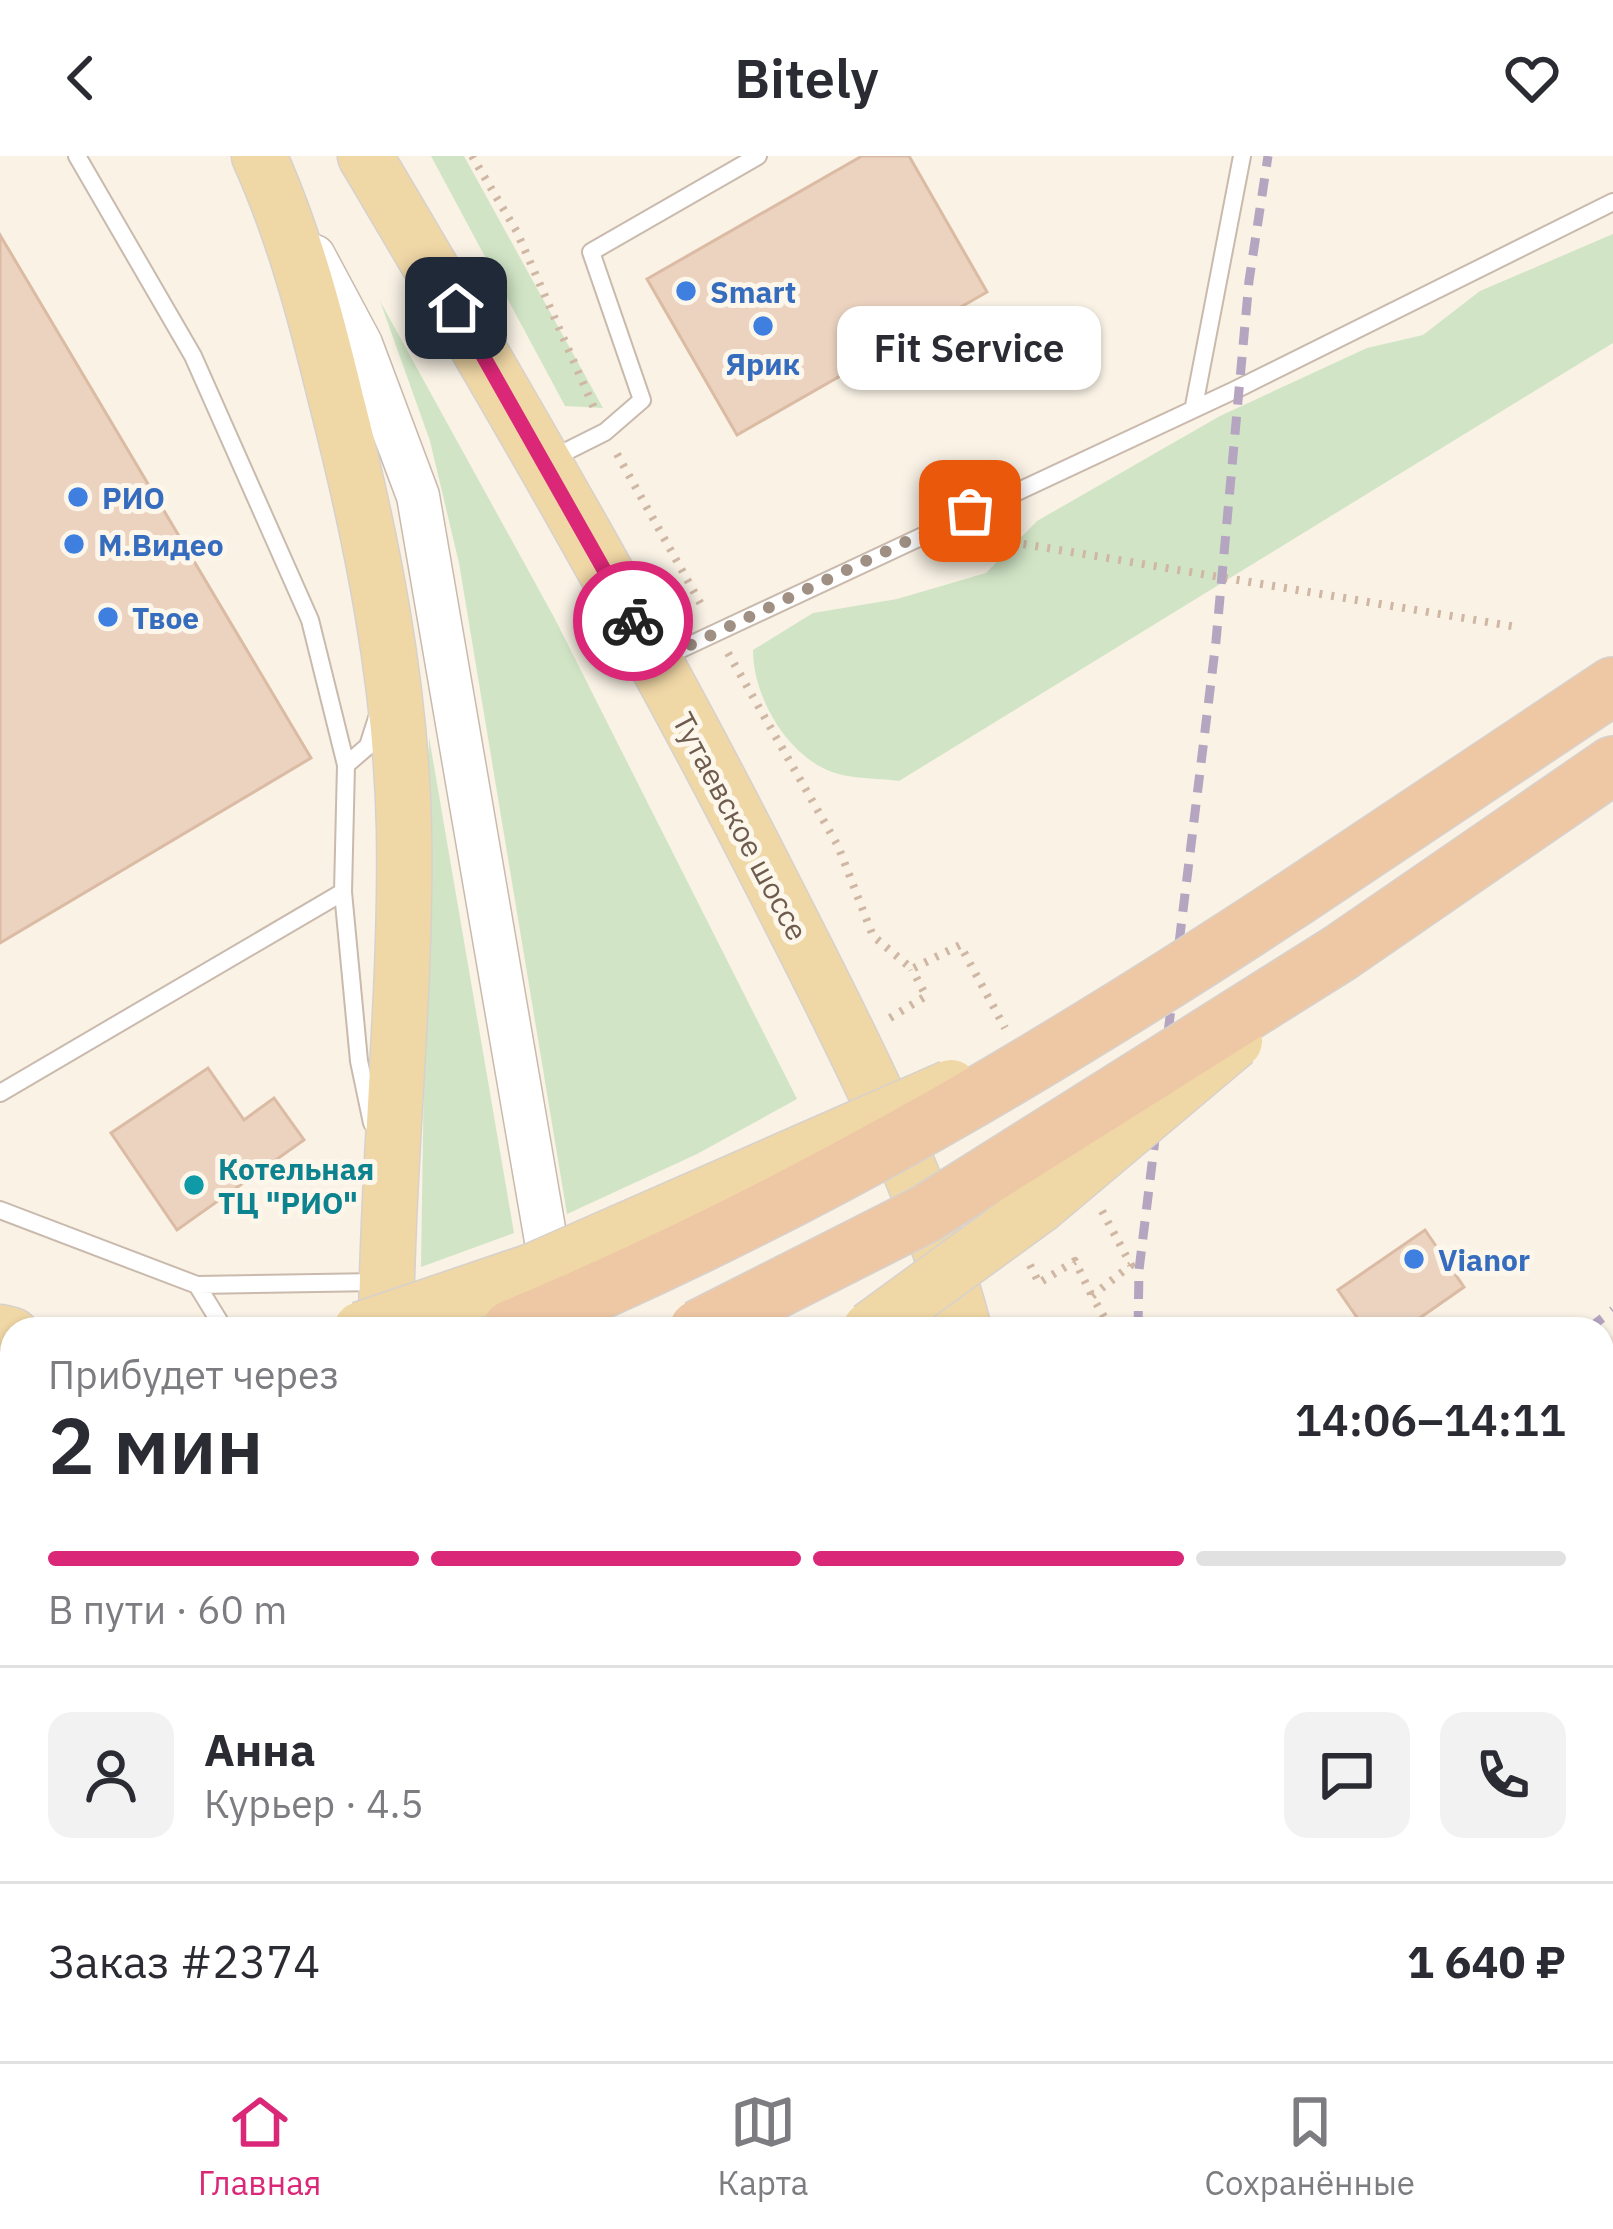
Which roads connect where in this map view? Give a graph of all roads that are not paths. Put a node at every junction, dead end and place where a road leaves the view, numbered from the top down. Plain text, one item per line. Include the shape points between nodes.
1 (77, 156) edge
2 (365, 156) edge
3 (758, 156) edge
4 (1241, 156) edge
5 (261, 158) edge
6 (1613, 202) edge
7 (1194, 406) junction
8 (546, 461) junction
9 (655, 662) junction
10 (392, 671) junction
11 (1613, 686) edge
12 (346, 765) junction
13 (1613, 765) edge
14 (343, 892) junction
15 (1340, 952) junction
16 (1108, 1021) junction
17 (0, 1093) edge
18 (882, 1107) junction
19 (0, 1210) edge
20 (390, 1214) junction
21 (197, 1285) junction
22 (386, 1305) edge
23 (217, 1317) edge
24 (397, 1317) edge
25 (539, 1317) edge
26 (559, 1317) edge
27 (722, 1317) edge
28 (887, 1317) edge
29 (913, 1317) edge
30 (961, 1317) edge

1 - 12 lane via 194,356 310,620
2 - 8 main road, Тутаевское шоссе
3 - 8 lane via 591,252 642,400 604,432
4 - 7 lane
5 - 10 main road via 347,439
5 - 26 street via 362,344 418,496
6 - 7 lane
7 - 9 lane
8 - 9 main road, Тутаевское шоссе
9 - 18 main road, Тутаевское шоссе
10 - 12 lane via 368,746
10 - 20 main road via 404,825
11 - 16 highway, bridge
12 - 14 lane
13 - 15 highway
14 - 17 lane
14 - 20 lane via 359,1061
15 - 27 highway, bridge via 927,1213
15 - 28 main road, bridge via 1039,1207
16 - 24 main road, bridge via 532,1270
16 - 25 highway, bridge via 776,1210
18 - 29 street
18 - 30 main road, Тутаевское шоссе via 946,1260
19 - 21 lane
20 - 22 main road
21 - 22 lane
21 - 23 lane

